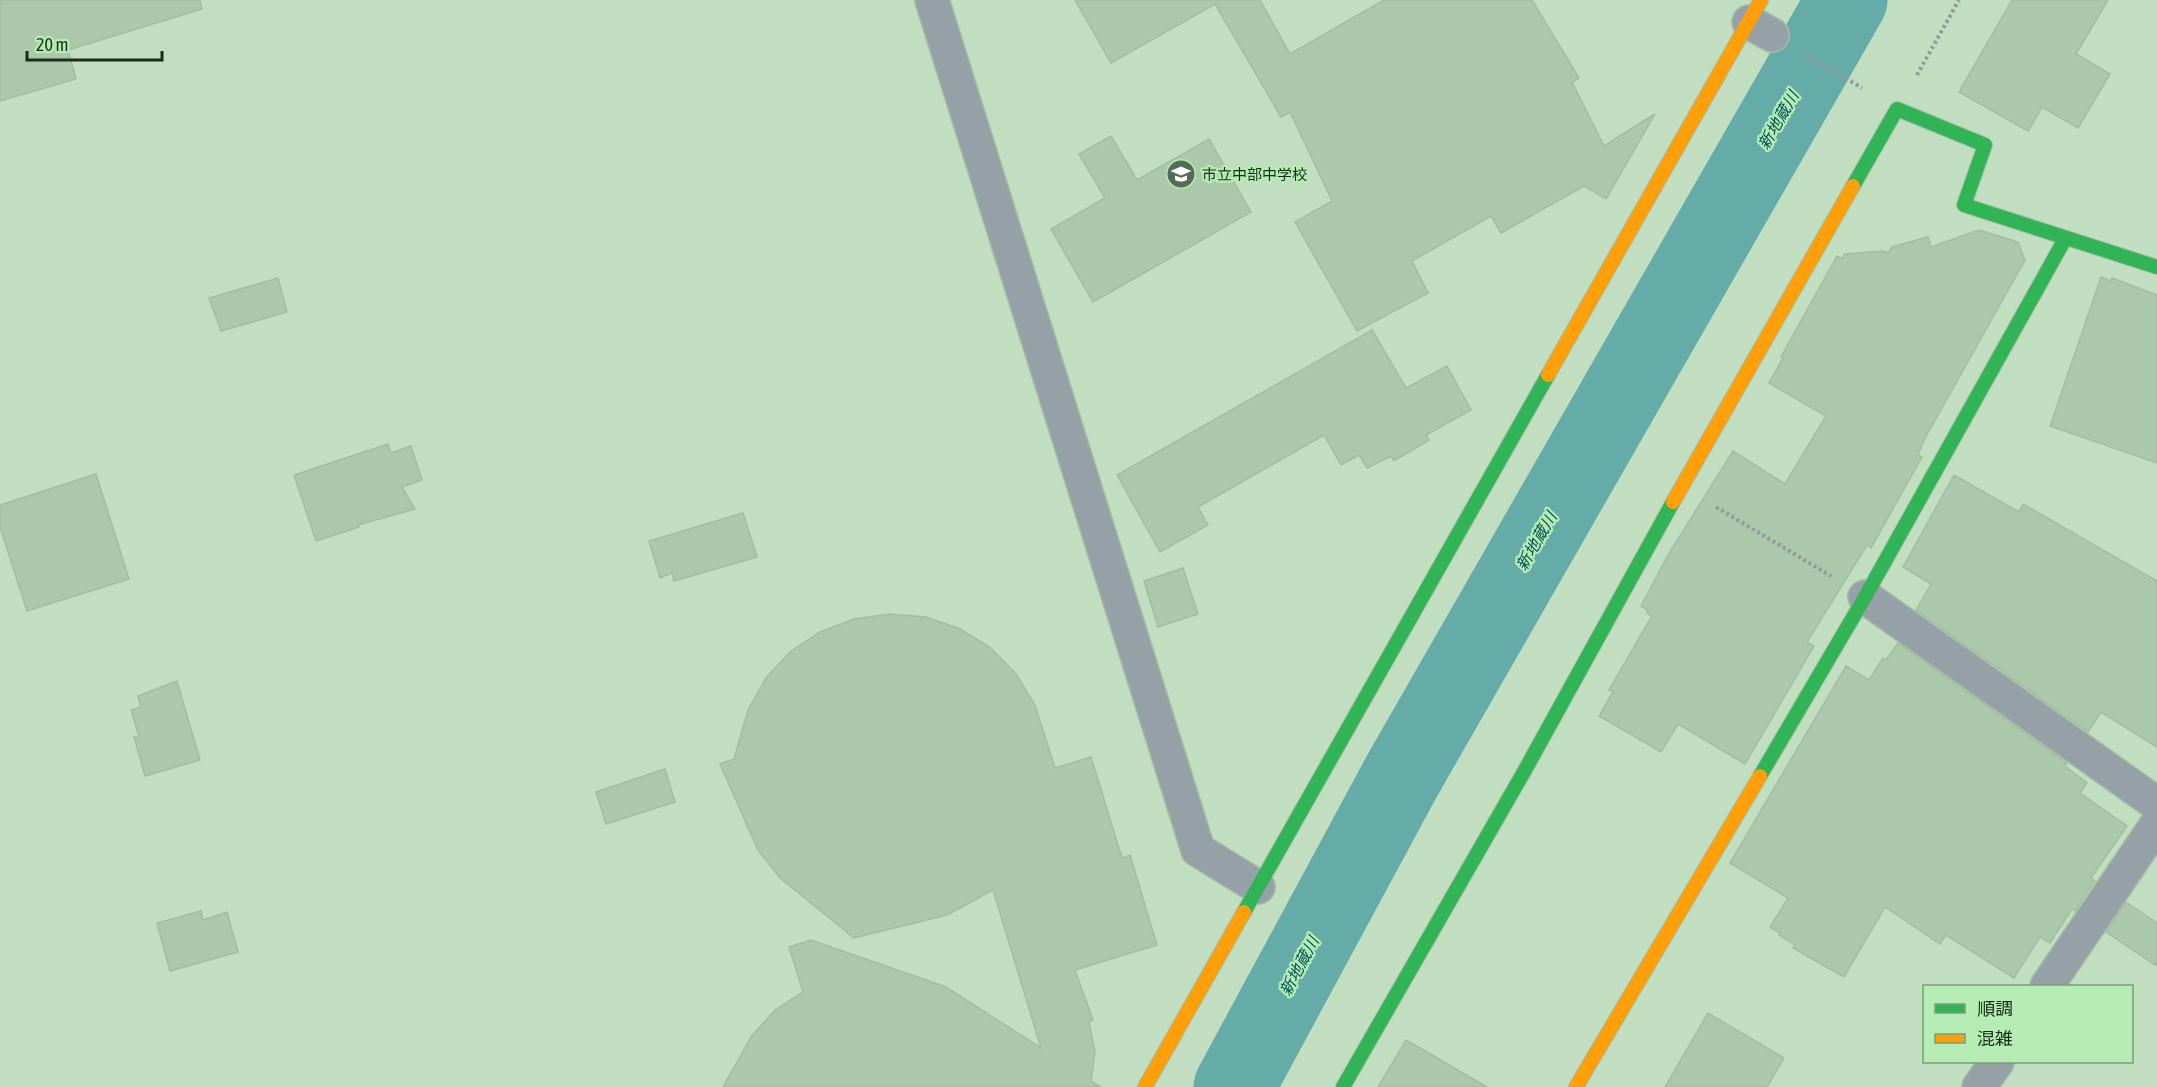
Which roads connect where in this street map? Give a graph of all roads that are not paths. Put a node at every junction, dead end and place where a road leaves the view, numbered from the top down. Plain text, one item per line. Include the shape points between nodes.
1 (932, 0) edge
2 (1761, 19) edge
3 (2065, 238) junction
4 (2157, 267) edge
5 (1865, 597) junction
6 (2157, 804) edge
7 (2157, 824) edge
8 (1258, 886) junction
9 (2048, 985) edge
10 (1995, 1063) edge
11 (1145, 1087) edge
12 (1343, 1087) edge
13 (1576, 1087) edge
14 (1979, 1087) edge

1 - 8 street via 1198,850
2 - 8 street
3 - 4 street
3 - 5 street
3 - 12 street via 1964,205 1985,145 1897,109
5 - 6 street
5 - 13 street
7 - 9 street
8 - 11 street
10 - 14 street

